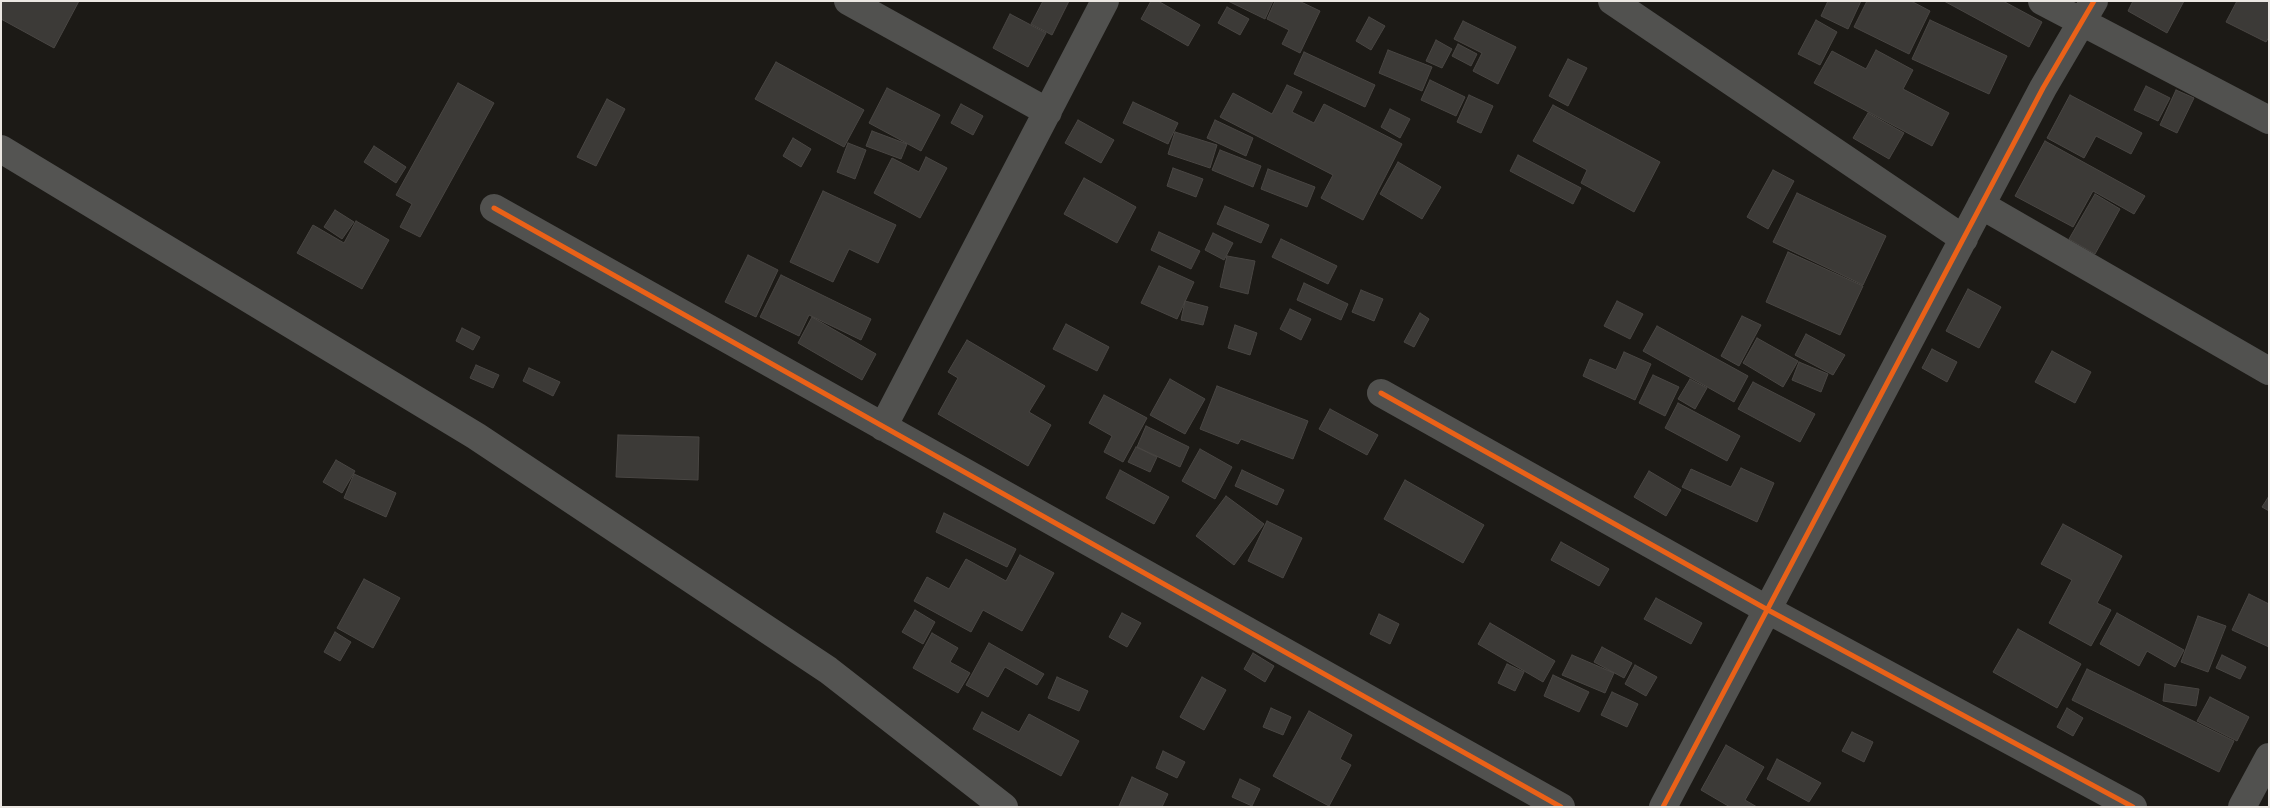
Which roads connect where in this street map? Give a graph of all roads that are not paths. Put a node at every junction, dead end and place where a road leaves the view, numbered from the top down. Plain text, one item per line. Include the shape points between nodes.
1 (848, 1) edge
2 (1105, 1) edge
3 (1612, 1) edge
4 (2042, 1) edge
5 (2088, 12) edge
6 (1048, 112) junction
7 (2269, 120) edge
8 (1, 149) edge
9 (1981, 205) junction
10 (494, 208) dead end
11 (1964, 239) junction
12 (2269, 370) edge
13 (1382, 393) dead end
14 (883, 427) junction
15 (1768, 610) junction
16 (2269, 757) edge
17 (1004, 807) edge
18 (1560, 807) edge
19 (1663, 807) edge
20 (2133, 807) edge
21 (2242, 807) edge

1 - 6 street
2 - 6 street
3 - 11 street
4 - 5 street
5 - 7 street
5 - 9 street via 2043,88
6 - 14 street
8 - 17 main road via 476,436 828,670
9 - 11 street
9 - 12 street
10 - 14 street
11 - 15 street
13 - 15 street
14 - 18 street
15 - 19 street
15 - 20 street
16 - 21 street

